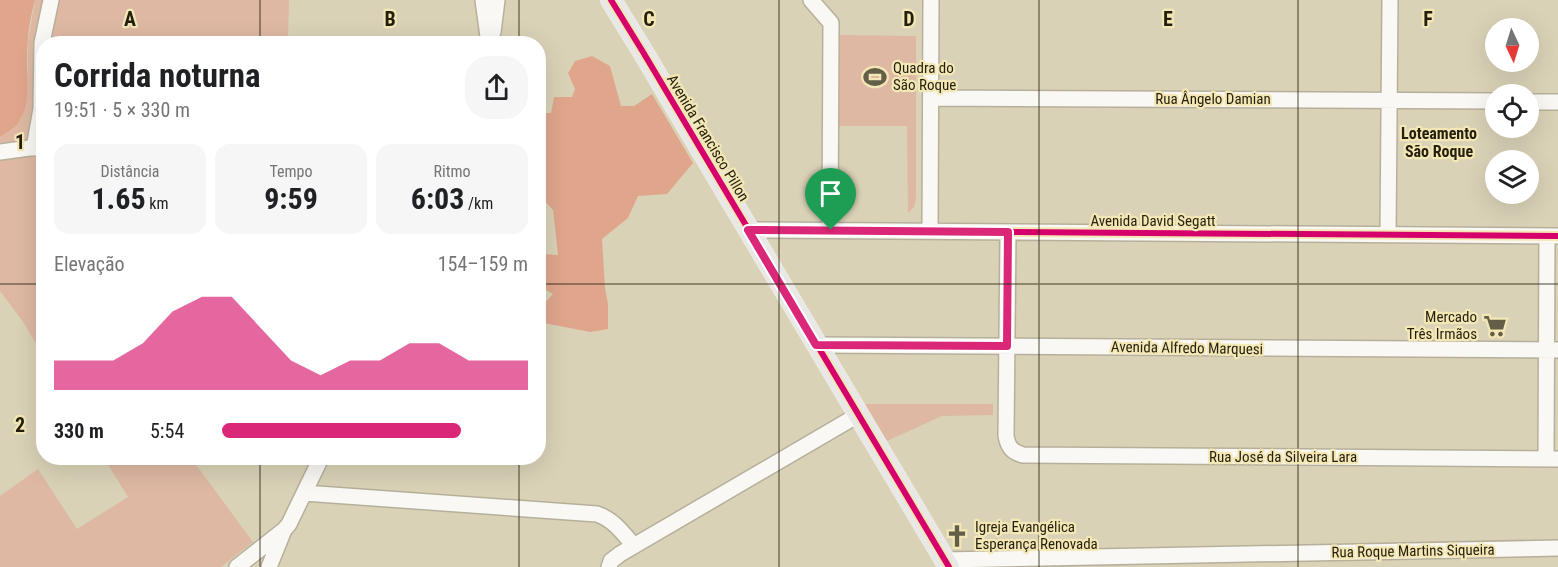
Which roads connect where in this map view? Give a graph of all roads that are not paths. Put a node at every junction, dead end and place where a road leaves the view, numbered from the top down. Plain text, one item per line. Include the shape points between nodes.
1 (51, 0) edge
2 (483, 0) edge
3 (497, 0) edge
4 (611, 0) edge
5 (811, 0) edge
6 (931, 0) edge
7 (1390, 0) edge
8 (43, 36) edge
9 (490, 36) edge
10 (492, 36) edge
11 (931, 98) junction
12 (1389, 101) junction
13 (1485, 101) edge
14 (1539, 102) edge
15 (1558, 102) edge
16 (36, 147) edge
17 (0, 152) edge
18 (748, 230) junction
19 (831, 230) junction
20 (930, 231) junction
21 (1008, 232) junction
22 (1388, 235) junction
23 (1553, 236) edge
24 (816, 345) junction
25 (1007, 346) junction
26 (1552, 350) edge
27 (858, 415) junction
28 (1552, 459) edge
29 (318, 465) edge
30 (304, 493) junction
31 (284, 530) junction
32 (634, 546) junction
33 (1558, 548) edge
34 (251, 556) junction
35 (947, 564) edge
36 (237, 567) edge
37 (268, 567) edge
38 (609, 567) edge

1 - 8 street
2 - 9 street
3 - 10 street
4 - 18 main road, Avenida Francisco Pillon
5 - 19 street via 831,23
6 - 11 street
7 - 12 street
11 - 12 street, Rua Ângelo Damian
11 - 20 street
12 - 13 street, Rua Ângelo Damian
12 - 22 street
14 - 15 street
16 - 17 street
18 - 19 street, Avenida David Segatt
18 - 24 main road, Avenida Francisco Pillon
19 - 20 street, Avenida David Segatt
20 - 21 street, Avenida David Segatt
21 - 22 street, Avenida David Segatt
21 - 25 street
22 - 23 street, Avenida David Segatt
23 - 26 street
24 - 25 street, Avenida Alfredo Marquesi
24 - 27 main road, Avenida Francisco Pillon
25 - 26 street, Avenida Alfredo Marquesi
25 - 28 street, Rua José da Silveira Lara via 1007,443 1015,453 1023,455
26 - 28 street
27 - 32 street
27 - 35 main road, Avenida Francisco Pillon
29 - 30 street
30 - 31 street
30 - 32 street via 597,514 617,526
31 - 34 street
31 - 37 street
32 - 38 street via 611,561
33 - 35 street, Rua Roque Martins Siqueira
34 - 36 street
34 - 37 street

